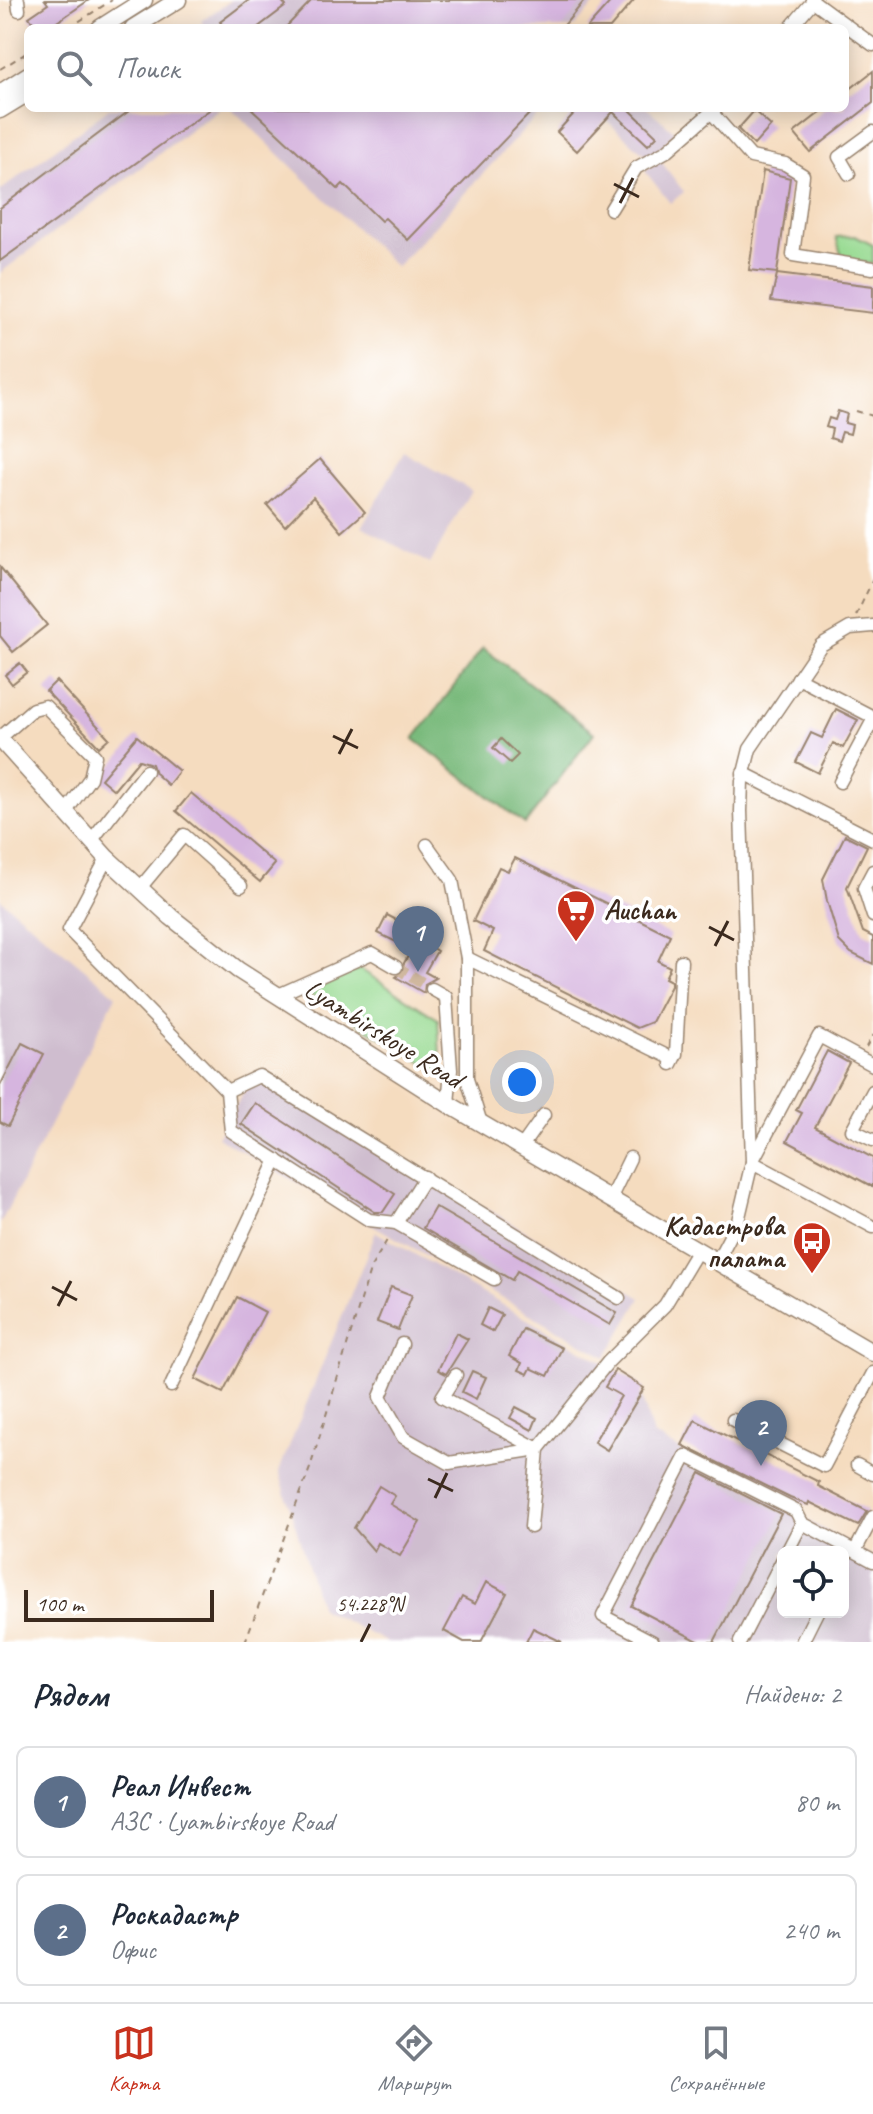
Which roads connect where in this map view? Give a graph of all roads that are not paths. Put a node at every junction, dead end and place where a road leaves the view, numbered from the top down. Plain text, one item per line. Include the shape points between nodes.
1 (144, 0) edge
2 (178, 0) edge
3 (813, 0) edge
4 (106, 24) edge
5 (139, 24) edge
6 (793, 24) edge
7 (845, 24) edge
8 (849, 27) edge
9 (873, 45) edge
10 (24, 78) edge
11 (0, 93) edge
12 (24, 95) edge
13 (0, 110) edge
14 (712, 112) edge
15 (716, 112) edge
16 (873, 132) edge
17 (849, 174) dead end
18 (611, 209) dead end
19 (873, 268) edge
20 (873, 626) edge
21 (798, 678) junction
22 (873, 718) edge
23 (0, 739) edge
24 (146, 771) dead end
25 (743, 773) junction
26 (840, 782) dead end
27 (65, 813) junction
28 (873, 839) edge
29 (91, 841) junction
30 (427, 845) dead end
31 (107, 858) junction
32 (873, 871) edge
33 (241, 886) dead end
34 (140, 888) junction
35 (873, 916) edge
36 (467, 958) junction
37 (681, 961) dead end
38 (396, 967) tunnel mouth
39 (432, 989) tunnel mouth
40 (276, 996) junction
41 (873, 1065) edge
42 (227, 1091) junction
43 (873, 1091) edge
44 (448, 1104) junction
45 (544, 1115) dead end
46 (481, 1123) junction
47 (873, 1140) edge
48 (522, 1146) junction
49 (630, 1158) dead end
50 (277, 1160) junction
51 (752, 1162) junction
52 (425, 1177) junction
53 (611, 1197) junction
54 (396, 1223) junction
55 (873, 1227) edge
56 (698, 1250) junction
57 (717, 1261) junction
58 (494, 1279) dead end
59 (619, 1298) dead end
60 (402, 1344) dead end
61 (873, 1353) edge
62 (873, 1373) edge
63 (456, 1375) dead end
64 (171, 1386) dead end
65 (733, 1420) dead end
66 (538, 1449) junction
67 (857, 1465) dead end
68 (873, 1474) edge
69 (873, 1517) edge
70 (802, 1523) junction
71 (531, 1527) dead end
72 (790, 1546) edge
73 (838, 1546) edge
74 (849, 1553) edge
75 (873, 1561) edge
76 (777, 1571) edge
77 (814, 1618) edge
78 (653, 1642) edge
79 (740, 1642) edge
80 (802, 1642) edge

1 - 4 main road
2 - 5 main road
3 - 6 street
3 - 7 street
8 - 9 street
10 - 11 main road
12 - 13 main road
14 - 18 street via 667,151 636,168
15 - 19 street via 751,157 785,164 803,175 793,255
16 - 17 street via 839,157
20 - 21 street via 850,628 821,645
21 - 22 street
21 - 25 street via 750,749
22 - 26 street
23 - 27 main road, Lyambirskoye Road
23 - 27 street via 33,709 45,706 95,756 90,778
24 - 29 street
25 - 28 street
25 - 51 street
27 - 29 main road, Lyambirskoye Road
29 - 31 main road, Lyambirskoye Road
30 - 36 street via 452,880
31 - 34 main road, Lyambirskoye Road
31 - 42 street via 69,930
32 - 35 street via 864,888
33 - 34 street via 184,835
34 - 40 main road, Lyambirskoye Road via 203,944
36 - 37 street via 672,1062
36 - 46 street via 467,1079
38 - 40 street via 372,953
39 - 44 street via 446,997
40 - 44 main road, Lyambirskoye Road
41 - 51 street via 819,1036
42 - 50 street via 231,1131
42 - 52 street via 259,1076
43 - 47 street via 852,1130
44 - 46 main road, Lyambirskoye Road
45 - 48 street
46 - 48 main road, Lyambirskoye Road
48 - 53 main road, Lyambirskoye Road
49 - 53 street
50 - 54 street via 369,1220
50 - 64 street
51 - 55 street
51 - 57 street via 738,1221
52 - 54 street
52 - 59 street
53 - 56 main road, Lyambirskoye Road
54 - 58 street
56 - 57 main road, Lyambirskoye Road
56 - 66 street via 665,1305 608,1362
57 - 61 main road, Lyambirskoye Road
60 - 66 street via 380,1397 403,1437 449,1463
62 - 65 street via 824,1466
63 - 66 street via 442,1397
66 - 71 street
67 - 68 street
69 - 74 street
70 - 72 street
70 - 73 street
70 - 78 street via 796,1511 686,1456 603,1616
74 - 75 street
76 - 79 street
77 - 80 street

